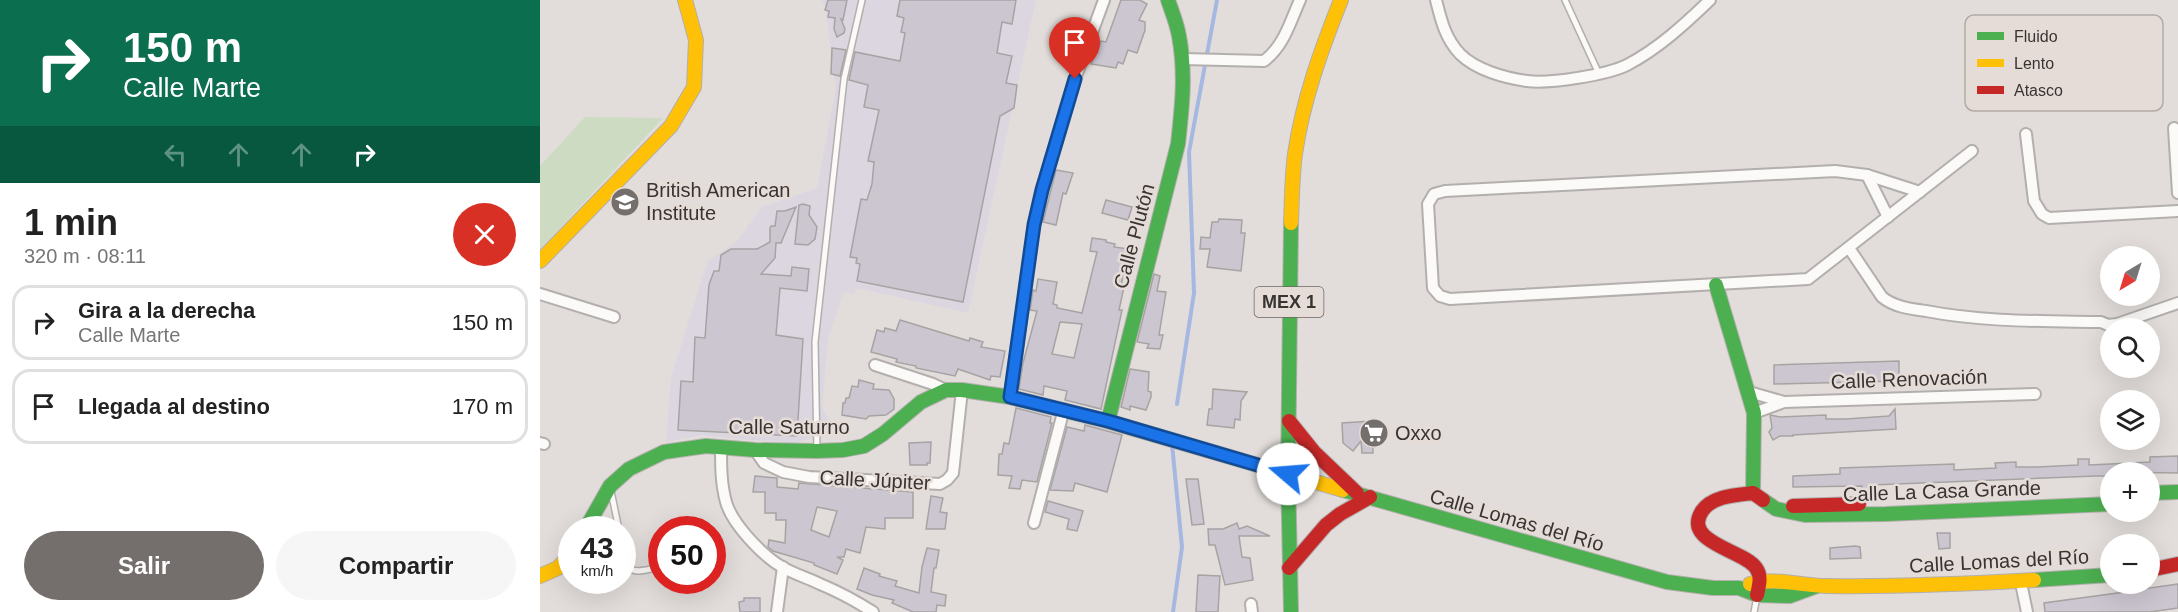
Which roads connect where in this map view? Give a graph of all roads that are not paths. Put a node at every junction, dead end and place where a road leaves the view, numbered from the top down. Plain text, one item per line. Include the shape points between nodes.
1 (685, 0) edge
2 (862, 0) edge
3 (1104, 0) edge
4 (1168, 0) edge
5 (1300, 0) edge
6 (1341, 0) edge
7 (1436, 0) edge
8 (1564, 0) edge
9 (1710, 0) edge
10 (1183, 60) junction
11 (1599, 74) junction
12 (2174, 128) dead end
13 (2026, 134) dead end
14 (1972, 151) dead end
15 (1867, 175) junction
16 (1920, 192) junction
17 (2178, 193) edge
18 (2178, 211) edge
19 (1888, 217) junction
20 (1850, 248) junction
21 (540, 261) edge
22 (1716, 285) junction
23 (540, 294) edge
24 (2178, 303) edge
25 (614, 317) dead end
26 (875, 365) dead end
27 (946, 390) junction
28 (962, 390) junction
29 (1749, 392) junction
30 (2036, 394) dead end
31 (1010, 397) junction
32 (1784, 402) junction
33 (1064, 409) junction
34 (1754, 413) junction
35 (1108, 421) junction
36 (1289, 421) junction
37 (722, 447) junction
38 (755, 450) junction
39 (817, 451) junction
40 (1288, 474) junction
41 (610, 486) junction
42 (2178, 492) edge
43 (1753, 493) junction
44 (2160, 493) edge
45 (1364, 495) junction
46 (2100, 495) edge
47 (2178, 501) edge
48 (2160, 502) edge
49 (2100, 504) edge
50 (1776, 509) junction
51 (593, 516) edge
52 (616, 516) edge
53 (1034, 523) dead end
54 (2178, 564) edge
55 (783, 567) junction
56 (558, 568) edge
57 (1289, 568) junction
58 (2160, 568) edge
59 (540, 576) edge
60 (2100, 576) edge
61 (2021, 583) junction
62 (1759, 588) junction
63 (777, 612) edge
64 (873, 612) edge
65 (1291, 612) edge
66 (1754, 612) edge
67 (2027, 612) edge

1 - 21 street via 696,40 694,87 671,126
2 - 39 lane via 844,79 815,342
3 - 31 street via 1075,79 1042,190
4 - 10 street, Calle Plutón via 1175,15
5 - 10 street via 1280,45 1264,61
6 - 36 street, MEX 1 via 1316,66 1295,153 1289,277
7 - 11 street via 1444,33 1461,55 1481,67 1530,82
8 - 11 lane
9 - 11 street via 1655,47 1627,65
10 - 35 street, Calle Plutón via 1182,121
12 - 17 street
13 - 18 street via 2034,201 2049,218
14 - 16 street
15 - 16 street
15 - 19 street
15 - 22 street via 1835,171 1445,191 1434,194 1428,204 1433,288 1450,299
16 - 19 street
19 - 20 street
20 - 22 street via 1808,279
20 - 24 street via 1887,302 1958,318 2108,325
22 - 29 street
23 - 25 street
26 - 27 street
27 - 28 street, Calle Saturno
27 - 39 street, Calle Saturno via 921,402 864,446
28 - 31 street, Calle Saturno
28 - 38 street, Calle Júpiter via 952,473 940,484 809,477 764,463
29 - 32 street, Calle Renovación
29 - 34 street
30 - 32 street, Calle Renovación
31 - 33 street, Calle Saturno
32 - 34 street, Calle Renovación
33 - 35 street, Calle Saturno
33 - 53 street
34 - 43 street
35 - 40 street, Calle Saturno
36 - 40 street, MEX 1
36 - 45 street via 1314,452
37 - 38 street, Calle Saturno
37 - 41 street, Calle Saturno via 664,452 629,470
37 - 55 street via 721,476 726,504 740,527
38 - 39 street, Calle Saturno
40 - 45 street, Calle Lomas del Río
40 - 57 street, MEX 1
41 - 51 street, Calle Saturno
41 - 52 lane
42 - 44 street
43 - 50 street, Calle La Casa Grande
43 - 62 street via 1705,506 1699,526 1711,543 1747,558 1758,571
45 - 57 street via 1326,525
45 - 62 street, Calle Lomas del Río via 1667,582
46 - 50 street, Calle La Casa Grande via 1812,504
47 - 48 street
49 - 50 street, Calle La Casa Grande via 1886,514 1805,514
54 - 58 street
55 - 63 street
55 - 64 street
56 - 59 street
57 - 65 street, MEX 1
60 - 61 street, Calle Lomas del Río
61 - 62 street, Calle Lomas del Río via 1817,586 1791,596
61 - 67 street
62 - 66 lane

